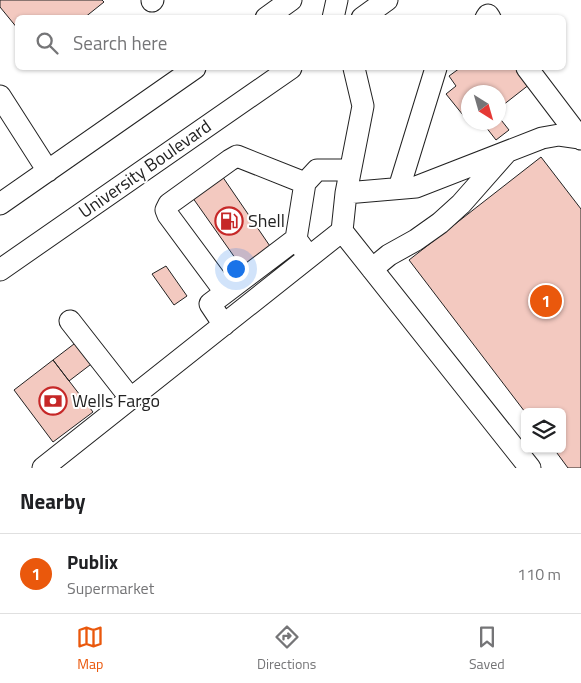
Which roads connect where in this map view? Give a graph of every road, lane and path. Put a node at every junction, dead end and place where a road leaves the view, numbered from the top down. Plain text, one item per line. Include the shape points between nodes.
1 (337, 0) edge
2 (387, 0) edge
3 (286, 1) edge
4 (270, 15) edge
5 (334, 15) edge
6 (366, 15) edge
7 (192, 70) edge
8 (288, 70) edge
9 (354, 70) edge
10 (435, 70) edge
11 (529, 70) edge
12 (0, 96) edge
13 (580, 138) edge
14 (508, 151) junction
15 (350, 170) junction
16 (48, 171) junction
17 (305, 183) junction
18 (399, 188) junction
19 (346, 193) junction
20 (0, 204) edge
21 (342, 231) junction
22 (296, 239) junction
23 (310, 256) junction
24 (372, 269) junction
25 (0, 270) edge
26 (225, 292) junction
27 (70, 321) dead end
28 (224, 325) junction
29 (131, 399) junction
30 (44, 468) edge
31 (530, 468) edge

1 - 5 street
2 - 6 street
3 - 4 street
7 - 16 street
8 - 25 street, University Boulevard
9 - 15 street via 363,106
10 - 18 street
11 - 13 street
12 - 16 street
13 - 14 street via 559,135 542,138
14 - 18 street via 416,187
14 - 24 street via 440,223
15 - 17 street via 317,170
15 - 19 street
16 - 20 street
17 - 22 street
17 - 26 street via 238,156 169,204 168,215
18 - 19 street
19 - 21 street
21 - 23 street
21 - 24 street
22 - 23 street
22 - 26 street
23 - 28 street
24 - 31 street
26 - 28 street via 210,304
27 - 29 street
28 - 29 street
29 - 30 street

